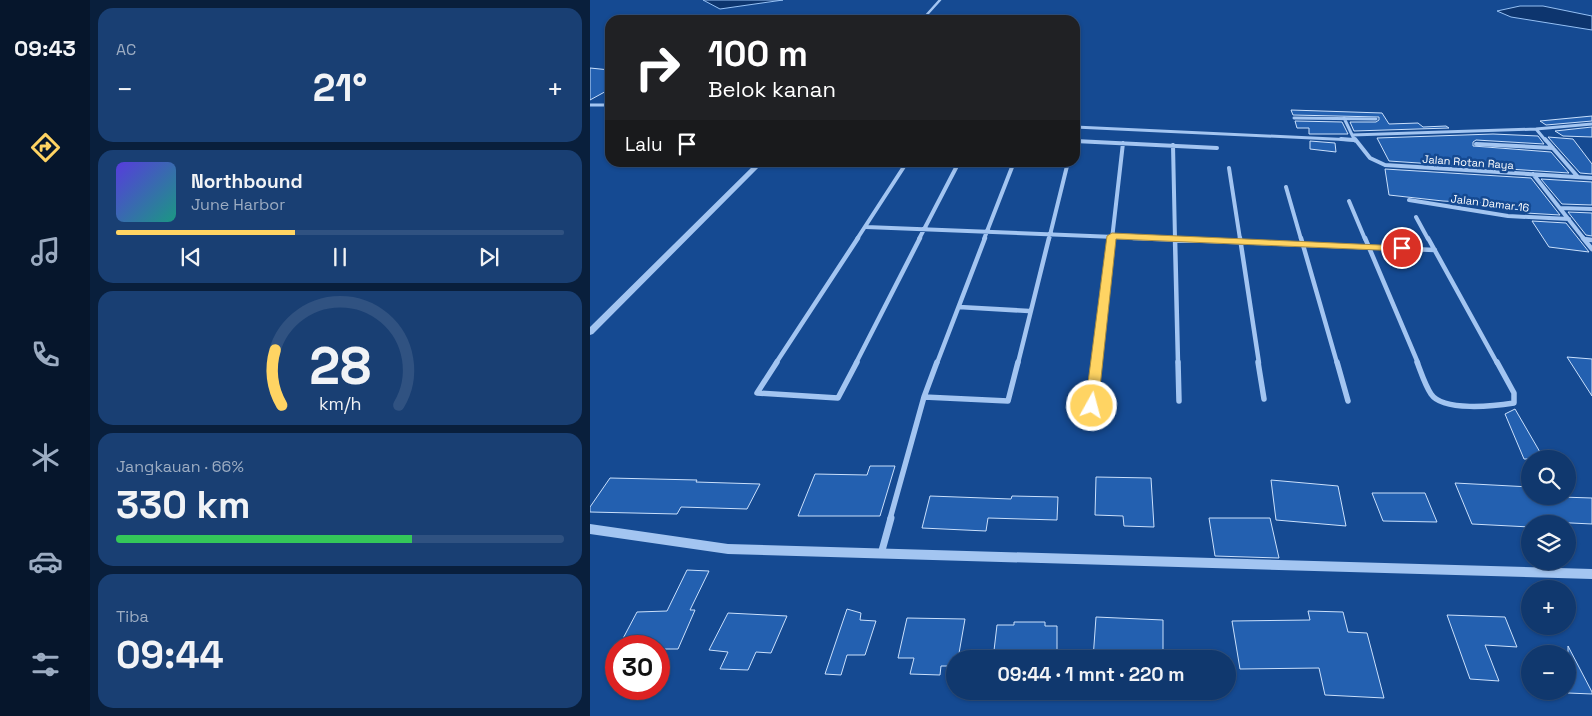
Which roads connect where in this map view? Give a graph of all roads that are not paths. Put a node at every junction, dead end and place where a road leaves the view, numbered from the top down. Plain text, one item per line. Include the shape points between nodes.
1 (940, 0) edge
2 (926, 15) edge
3 (590, 104) edge
4 (605, 105) edge
5 (1294, 118) dead end
6 (1344, 118) junction
7 (1376, 119) dead end
8 (1591, 126) edge
9 (1080, 128) edge
10 (1536, 130) junction
11 (1353, 137) junction
12 (1080, 141) edge
13 (1123, 143) junction
14 (1476, 144) dead end
15 (1173, 145) junction
16 (1217, 148) dead end
17 (1553, 148) junction
18 (756, 167) edge
19 (903, 167) edge
20 (957, 167) edge
21 (1012, 167) edge
22 (1067, 167) edge
23 (1229, 168) dead end
24 (1534, 174) junction
25 (1578, 177) junction
26 (1592, 178) edge
27 (1286, 187) dead end
28 (1410, 200) dead end
29 (1349, 201) dead end
30 (1560, 208) junction
31 (1592, 210) edge
32 (1416, 217) dead end
33 (1569, 219) junction
34 (866, 227) junction
35 (924, 229) junction
36 (986, 231) junction
37 (1049, 234) junction
38 (1112, 236) junction
39 (1174, 238) junction
40 (1584, 239) junction
41 (1592, 240) edge
42 (1240, 242) junction
43 (1304, 245) junction
44 (1368, 247) junction
45 (1592, 249) edge
46 (1435, 250) junction
47 (959, 307) junction
48 (1029, 311) junction
49 (590, 332) edge
50 (924, 396) junction
51 (1264, 399) dead end
52 (1179, 401) dead end
53 (1348, 401) dead end
54 (1092, 406) dead end
55 (590, 529) edge
56 (881, 554) junction
57 (1592, 574) edge

1 - 2 street
3 - 4 street
5 - 6 street
6 - 7 street
6 - 11 street, Jalan Rotan Raya
8 - 10 street
9 - 11 street
10 - 11 street
10 - 17 street
11 - 24 street, Jalan Rotan Raya via 1365,156 1372,162 1385,165
12 - 13 street
13 - 15 street
13 - 38 street
14 - 17 street
15 - 16 street
15 - 39 street
17 - 25 street
18 - 49 street
19 - 34 street
20 - 35 street
21 - 36 street
22 - 37 street
23 - 42 street
24 - 25 street, Jalan Rotan Raya
24 - 30 street
25 - 26 street, Jalan Rotan Raya
27 - 43 street
28 - 33 street, Jalan Damar 16 via 1514,216
29 - 44 street
30 - 31 street
30 - 33 street
32 - 46 street
33 - 40 street
34 - 35 street
34 - 35 street via 756,393 838,398
35 - 36 street
36 - 37 street
36 - 47 street
37 - 38 street
37 - 48 street
38 - 39 street
38 - 54 street
39 - 42 street
39 - 52 street
40 - 41 street
40 - 45 street
42 - 43 street
42 - 51 street
43 - 44 street
43 - 53 street
44 - 46 street
44 - 46 street via 1431,395 1441,403 1457,405 1504,406 1514,403 1514,393
47 - 48 street
47 - 50 street
48 - 50 street via 1008,401
50 - 56 street
55 - 56 street via 728,549
56 - 57 street

